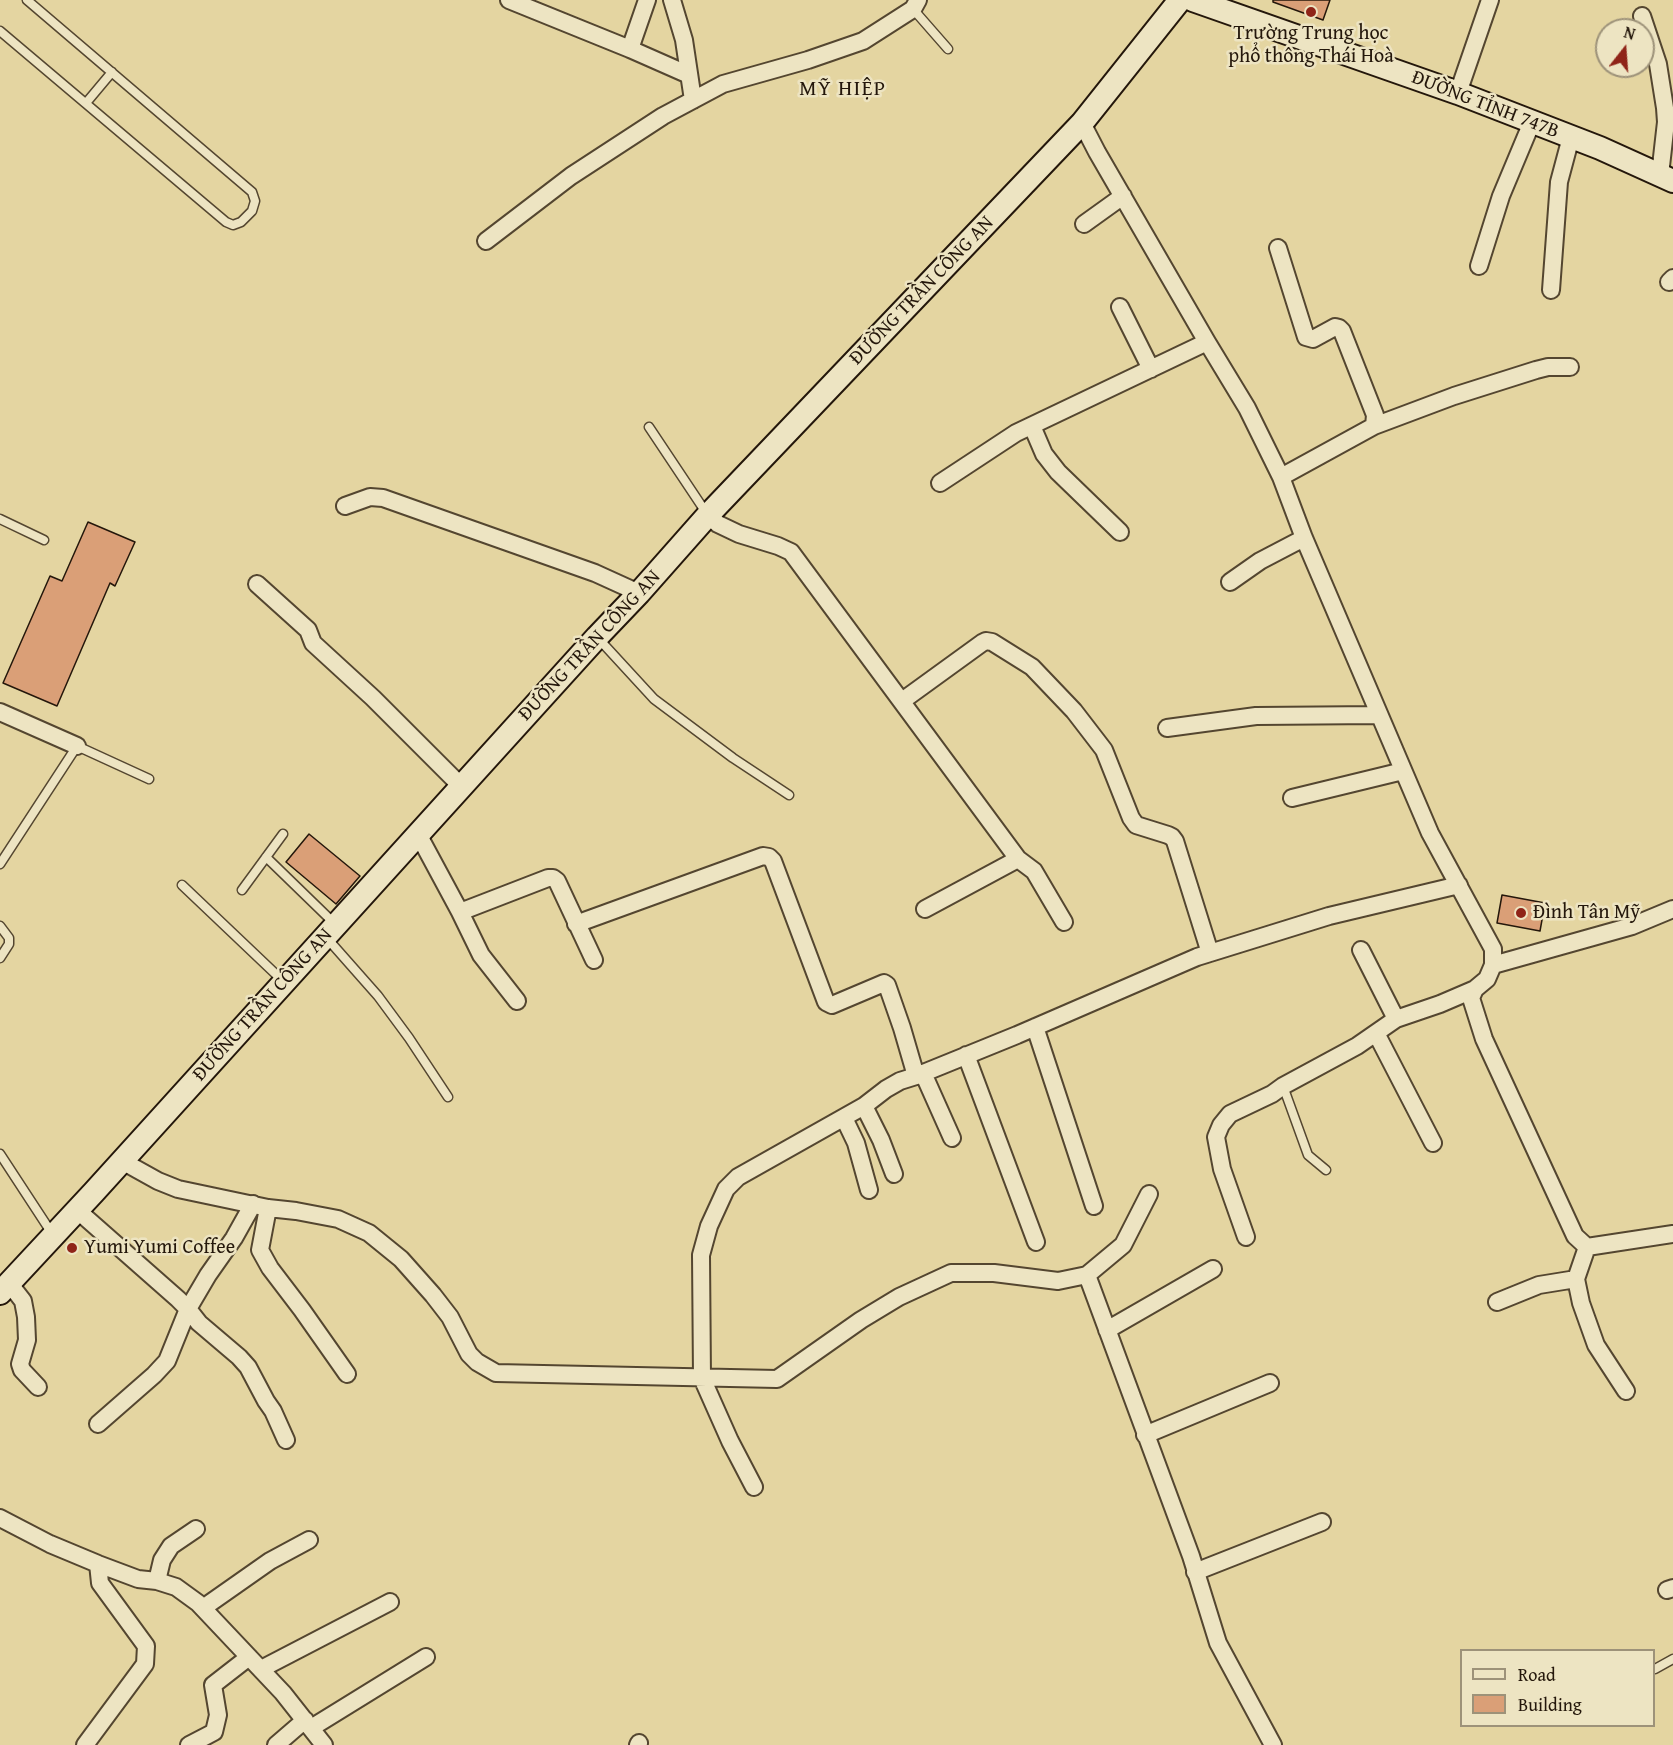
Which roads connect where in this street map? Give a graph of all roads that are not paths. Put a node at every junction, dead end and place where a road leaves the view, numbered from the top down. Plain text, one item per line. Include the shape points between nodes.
1 (27, 0) edge
2 (508, 0) edge
3 (647, 0) edge
4 (672, 0) edge
5 (1180, 0) edge
6 (1193, 0) edge
7 (1490, 0) edge
8 (916, 4) edge
9 (1642, 16) dead end
10 (0, 31) edge
11 (630, 49) junction
12 (948, 50) dead end
13 (112, 72) junction
14 (689, 75) junction
15 (1458, 93) junction
16 (693, 100) junction
17 (86, 103) junction
18 (1532, 122) junction
19 (1082, 123) junction
20 (1571, 137) junction
21 (1666, 178) edge
22 (1123, 196) junction
23 (1084, 224) dead end
24 (486, 241) dead end
25 (1278, 248) dead end
26 (1479, 266) dead end
27 (1551, 290) dead end
28 (1120, 307) dead end
29 (1207, 342) junction
30 (1570, 368) dead end
31 (1151, 369) junction
32 (1032, 426) junction
33 (1374, 426) junction
34 (649, 427) dead end
35 (1281, 477) junction
36 (939, 483) dead end
37 (345, 506) dead end
38 (708, 515) junction
39 (0, 519) edge
40 (1120, 532) dead end
41 (1304, 538) junction
42 (44, 540) dead end
43 (1230, 582) dead end
44 (256, 584) dead end
45 (639, 593) junction
46 (597, 637) junction
47 (902, 701) junction
48 (0, 712) edge
49 (1379, 715) junction
50 (1167, 728) dead end
51 (77, 746) junction
52 (1403, 771) junction
53 (149, 779) dead end
54 (461, 786) junction
55 (789, 795) dead end
56 (1292, 798) dead end
57 (283, 834) dead end
58 (418, 834) junction
59 (266, 857) junction
60 (1018, 859) junction
61 (0, 864) edge
62 (182, 885) dead end
63 (1459, 885) junction
64 (242, 891) dead end
65 (925, 909) dead end
66 (1673, 909) edge
67 (460, 912) junction
68 (1064, 922) dead end
69 (576, 924) junction
70 (0, 926) edge
71 (330, 930) junction
72 (1361, 950) dead end
73 (1210, 953) junction
74 (0, 958) edge
75 (594, 960) dead end
76 (1493, 965) junction
77 (284, 981) junction
78 (1475, 989) junction
79 (518, 1001) dead end
80 (1396, 1019) junction
81 (1035, 1027) junction
82 (1376, 1033) junction
83 (966, 1055) junction
84 (919, 1075) junction
85 (1283, 1086) junction
86 (448, 1097) dead end
87 (864, 1106) junction
88 (844, 1118) junction
89 (952, 1138) dead end
90 (1433, 1143) dead end
91 (0, 1154) edge
92 (122, 1161) junction
93 (1326, 1170) dead end
94 (894, 1174) dead end
95 (869, 1190) dead end
96 (1149, 1194) dead end
97 (261, 1206) junction
98 (1094, 1206) dead end
99 (77, 1210) junction
100 (1673, 1234) edge
101 (53, 1236) junction
102 (1246, 1237) dead end
103 (1036, 1242) dead end
104 (1587, 1247) junction
105 (1213, 1269) dead end
106 (1087, 1275) junction
107 (1576, 1279) junction
108 (5, 1288) edge
109 (1497, 1302) dead end
110 (188, 1309) junction
111 (1107, 1330) junction
112 (347, 1374) dead end
113 (702, 1377) junction
114 (1270, 1383) dead end
115 (38, 1387) dead end
116 (1626, 1391) dead end
117 (98, 1424) dead end
118 (1146, 1435) junction
119 (286, 1440) dead end
120 (754, 1487) dead end
121 (0, 1518) edge
122 (1322, 1522) dead end
123 (196, 1529) dead end
124 (309, 1540) dead end
125 (98, 1564) junction
126 (1196, 1572) junction
127 (157, 1581) junction
128 (390, 1602) dead end
129 (203, 1608) junction
130 (426, 1657) dead end
131 (1673, 1659) edge
132 (255, 1663) junction
133 (1655, 1669) edge
134 (308, 1724) junction
135 (85, 1745) edge
136 (189, 1745) edge
137 (276, 1745) edge
138 (324, 1745) edge
139 (1273, 1745) edge

1 - 13 lane
2 - 11 street
3 - 11 street
4 - 14 street
5 - 19 main road, ĐƯỜNG TRẦN CÔNG AN
6 - 15 main road, ĐƯỜNG TỈNH 747B
7 - 15 street
8 - 12 lane
8 - 16 street via 863,41 723,84
9 - 21 street via 1658,64 1665,108
10 - 17 lane
11 - 14 street
13 - 17 lane
13 - 17 lane via 252,192 252,211 241,222 226,222
14 - 16 street
15 - 18 main road, ĐƯỜNG TỈNH 747B
16 - 24 street via 571,176
18 - 20 main road, ĐƯỜNG TỈNH 747B
18 - 26 street via 1501,196
19 - 22 street
19 - 38 main road, ĐƯỜNG TRẦN CÔNG AN
20 - 21 main road, ĐƯỜNG TỈNH 747B
20 - 27 street via 1558,182
22 - 23 street
22 - 29 street
25 - 33 street via 1306,336 1313,339 1340,327 1375,415
28 - 31 street
29 - 31 street
29 - 35 street via 1247,408
30 - 33 street via 1536,370
31 - 32 street
32 - 36 street
32 - 40 street via 1044,454 1058,472
33 - 35 street
34 - 38 lane
35 - 41 street
37 - 45 street via 370,497 383,498 595,573
38 - 45 main road, ĐƯỜNG TRẦN CÔNG AN
38 - 47 street via 739,534 791,552
39 - 42 lane
41 - 43 street
41 - 49 street
44 - 54 street via 308,630 313,643
45 - 46 main road, ĐƯỜNG TRẦN CÔNG AN
46 - 54 main road, ĐƯỜNG TRẦN CÔNG AN
46 - 55 lane via 654,699
47 - 60 street
47 - 73 street via 986,641 1032,667 1104,750 1136,825 1172,837
48 - 51 street
49 - 50 street via 1256,716
49 - 52 street
51 - 53 lane
51 - 61 lane
52 - 56 street
52 - 63 street
54 - 58 main road, ĐƯỜNG TRẦN CÔNG AN
57 - 59 lane
58 - 67 street
58 - 71 main road, ĐƯỜNG TRẦN CÔNG AN
59 - 64 lane
59 - 71 lane
60 - 65 street
60 - 68 street via 1034,871
62 - 77 lane
63 - 73 street via 1329,916
63 - 76 street via 1493,950
66 - 76 street via 1632,926
67 - 69 street via 553,878
67 - 79 street via 482,955
69 - 75 street
69 - 84 street via 769,857 826,1002 832,1005 884,983
70 - 74 lane via 9,938
71 - 77 main road, ĐƯỜNG TRẦN CÔNG AN
71 - 86 lane
72 - 80 street
73 - 81 street
76 - 78 street via 1487,979
77 - 92 main road, ĐƯỜNG TRẦN CÔNG AN
78 - 80 street
78 - 104 street via 1471,998 1484,1039 1575,1236
80 - 82 street
81 - 83 street
81 - 98 street
82 - 85 street
82 - 90 street
83 - 84 street
83 - 103 street
84 - 87 street via 900,1081
84 - 89 street
85 - 93 lane via 1308,1155
85 - 102 street via 1230,1114 1216,1137 1222,1169
87 - 88 street
87 - 94 street
88 - 95 street via 856,1143
88 - 113 street via 738,1177 726,1189 701,1255
91 - 101 lane
92 - 97 street via 178,1189
92 - 99 main road, ĐƯỜNG TRẦN CÔNG AN
96 - 106 street via 1123,1245
97 - 110 street via 207,1275
97 - 112 street via 260,1250
97 - 113 street via 338,1219 369,1233 401,1259 433,1294 469,1354 496,1373
99 - 101 main road, ĐƯỜNG TRẦN CÔNG AN
99 - 110 street
100 - 104 street
101 - 108 main road, ĐƯỜNG TRẦN CÔNG AN
104 - 107 street
105 - 111 street
106 - 111 street
106 - 113 street via 1058,1281 994,1273 951,1273 861,1320 777,1379
107 - 109 street via 1539,1285
107 - 116 street via 1596,1345
108 - 115 street via 23,1301 27,1340 20,1364
110 - 117 street via 167,1361
110 - 119 street via 248,1367
111 - 118 street
113 - 120 street
114 - 118 street
118 - 126 street
121 - 125 street
122 - 126 street
123 - 127 street via 171,1546 162,1560
124 - 129 street
125 - 127 street via 138,1580
125 - 135 street via 99,1583 146,1646 145,1664
126 - 139 street via 1218,1644
127 - 129 street via 176,1587
128 - 132 street
129 - 132 street
130 - 134 street
131 - 133 lane
132 - 134 street
132 - 136 street via 213,1686 218,1715 214,1732
134 - 137 street
134 - 138 street

